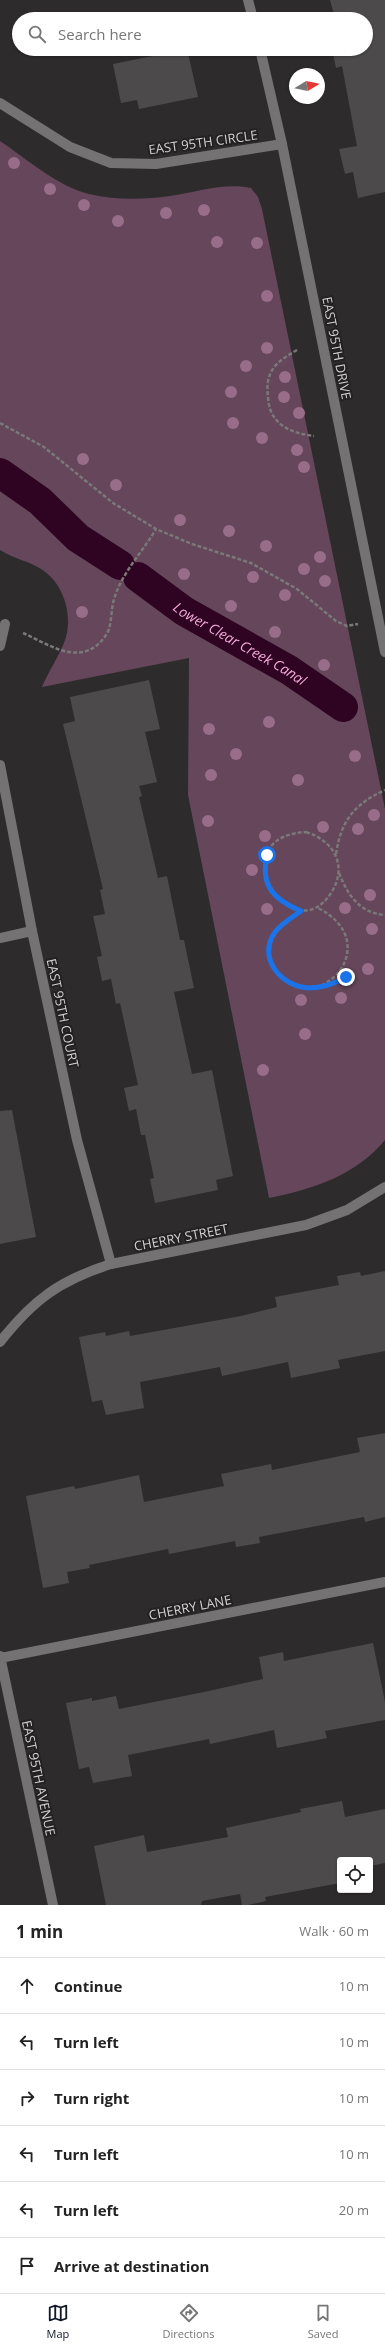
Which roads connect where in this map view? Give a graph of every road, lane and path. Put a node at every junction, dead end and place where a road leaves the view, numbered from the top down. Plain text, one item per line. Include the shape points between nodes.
1 (248, 0) edge
2 (251, 12) edge
3 (262, 56) edge
4 (0, 103) edge
5 (282, 144) junction
6 (297, 350) dead end
7 (0, 423) edge
8 (314, 436) dead end
9 (156, 529) junction
10 (378, 620) junction
11 (5, 624) joint
12 (0, 646) edge
13 (385, 652) edge
14 (0, 765) edge
15 (385, 790) edge
16 (336, 854) junction
17 (339, 872) junction
18 (318, 908) junction
19 (301, 911) junction
20 (334, 914) dead end
21 (385, 915) edge
22 (32, 931) junction
23 (0, 938) edge
24 (334, 984) dead end
25 (385, 1187) edge
26 (111, 1264) junction
27 (0, 1342) edge
28 (385, 1582) edge
29 (0, 1657) edge
30 (54, 1905) edge

1 - 2 street
3 - 5 street, EAST 95TH DRIVE
4 - 5 street, EAST 95TH CIRCLE via 70,147 111,163 156,164
5 - 10 street, EAST 95TH DRIVE
6 - 8 path via 281,360 271,372 267,386 268,400 272,415 281,426 292,432
7 - 9 path via 44,447 113,503
9 - 10 path via 273,574 347,626
9 - 11 path via 121,581 115,597 109,630 101,643 90,651 74,654 62,651
10 - 13 street, EAST 95TH DRIVE
11 - 12 street
14 - 22 street, EAST 95TH COURT
15 - 16 path via 368,798 351,814 339,836
16 - 17 path
16 - 19 path via 328,843 306,832 283,837 267,855 264,867 271,891 280,900
17 - 18 path via 334,888
17 - 21 path via 346,890 356,903 368,912
18 - 19 path
18 - 20 path
19 - 24 path via 276,932 270,941 270,962 276,973 294,986 308,988
22 - 23 street
22 - 26 street, EAST 95TH COURT via 77,1140
25 - 26 street, CHERRY STREET via 347,1210 306,1225
26 - 27 street, CHERRY STREET via 82,1274 45,1294
28 - 29 street, CHERRY LANE
29 - 30 street, EAST 95TH AVENUE

